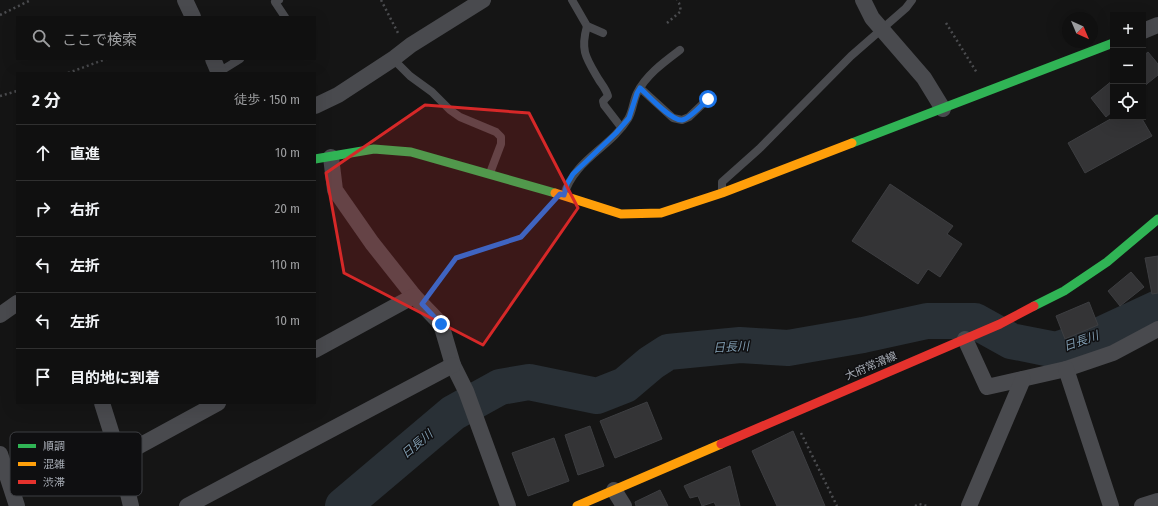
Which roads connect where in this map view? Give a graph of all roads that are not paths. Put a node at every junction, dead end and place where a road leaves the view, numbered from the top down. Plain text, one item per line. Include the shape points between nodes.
1 (185, 0) edge
2 (279, 0) edge
3 (483, 0) edge
4 (572, 0) edge
5 (863, 0) edge
6 (912, 0) edge
7 (193, 16) edge
8 (284, 16) edge
9 (1158, 25) edge
10 (587, 26) junction
11 (882, 28) junction
12 (1146, 30) edge
13 (603, 33) dead end
14 (1110, 44) edge
15 (680, 50) dead end
16 (237, 60) edge
17 (393, 60) junction
18 (217, 68) edge
19 (640, 88) junction
20 (708, 99) dead end
21 (316, 106) edge
22 (943, 109) junction
23 (621, 127) junction
24 (323, 158) edge
25 (490, 174) junction
26 (722, 193) junction
27 (562, 195) junction
28 (1158, 219) edge
29 (418, 300) junction
30 (16, 304) edge
31 (0, 315) edge
32 (1158, 329) edge
33 (972, 336) junction
34 (316, 347) edge
35 (453, 365) junction
36 (1066, 369) junction
37 (1023, 379) junction
38 (102, 404) edge
39 (216, 404) edge
40 (111, 432) edge
41 (142, 444) edge
42 (0, 454) edge
43 (10, 485) edge
44 (614, 490) junction
45 (14, 496) edge
46 (129, 496) edge
47 (1158, 501) edge
48 (17, 506) edge
49 (131, 506) edge
50 (187, 506) edge
51 (508, 506) edge
52 (577, 506) edge
53 (624, 506) edge
54 (969, 506) edge
55 (1111, 506) edge
56 (1142, 506) edge

1 - 7 street
2 - 8 lane via 275,2
3 - 17 street via 407,48
4 - 10 lane
5 - 11 street via 872,18
6 - 11 lane
9 - 12 street
10 - 13 lane
10 - 23 lane via 583,39 584,51 606,90 608,96 603,101 604,105
11 - 22 street via 924,78
11 - 26 lane via 722,182
14 - 22 street
15 - 19 lane via 647,78
16 - 18 lane
17 - 21 street via 338,95
17 - 25 lane via 450,110 460,117 496,132 501,137
19 - 20 lane via 673,118 682,120 689,117
19 - 23 lane via 629,118
22 - 26 street
23 - 27 lane via 573,174
24 - 25 street via 374,149 411,152
24 - 29 street via 335,190 372,243
25 - 27 street
26 - 27 street via 661,214 621,214
28 - 33 street, 大府常滑線 via 1106,262 1064,291
29 - 34 street
29 - 35 street via 441,324
30 - 31 street
32 - 36 street via 1113,353
33 - 37 street via 987,387
33 - 44 street, 大府常滑線
35 - 50 street
35 - 51 street via 473,409
36 - 37 street
36 - 55 street
37 - 54 street
38 - 40 street
39 - 41 street
42 - 43 street
44 - 52 street, 大府常滑線
44 - 53 street
45 - 48 street
46 - 49 street
47 - 56 street

